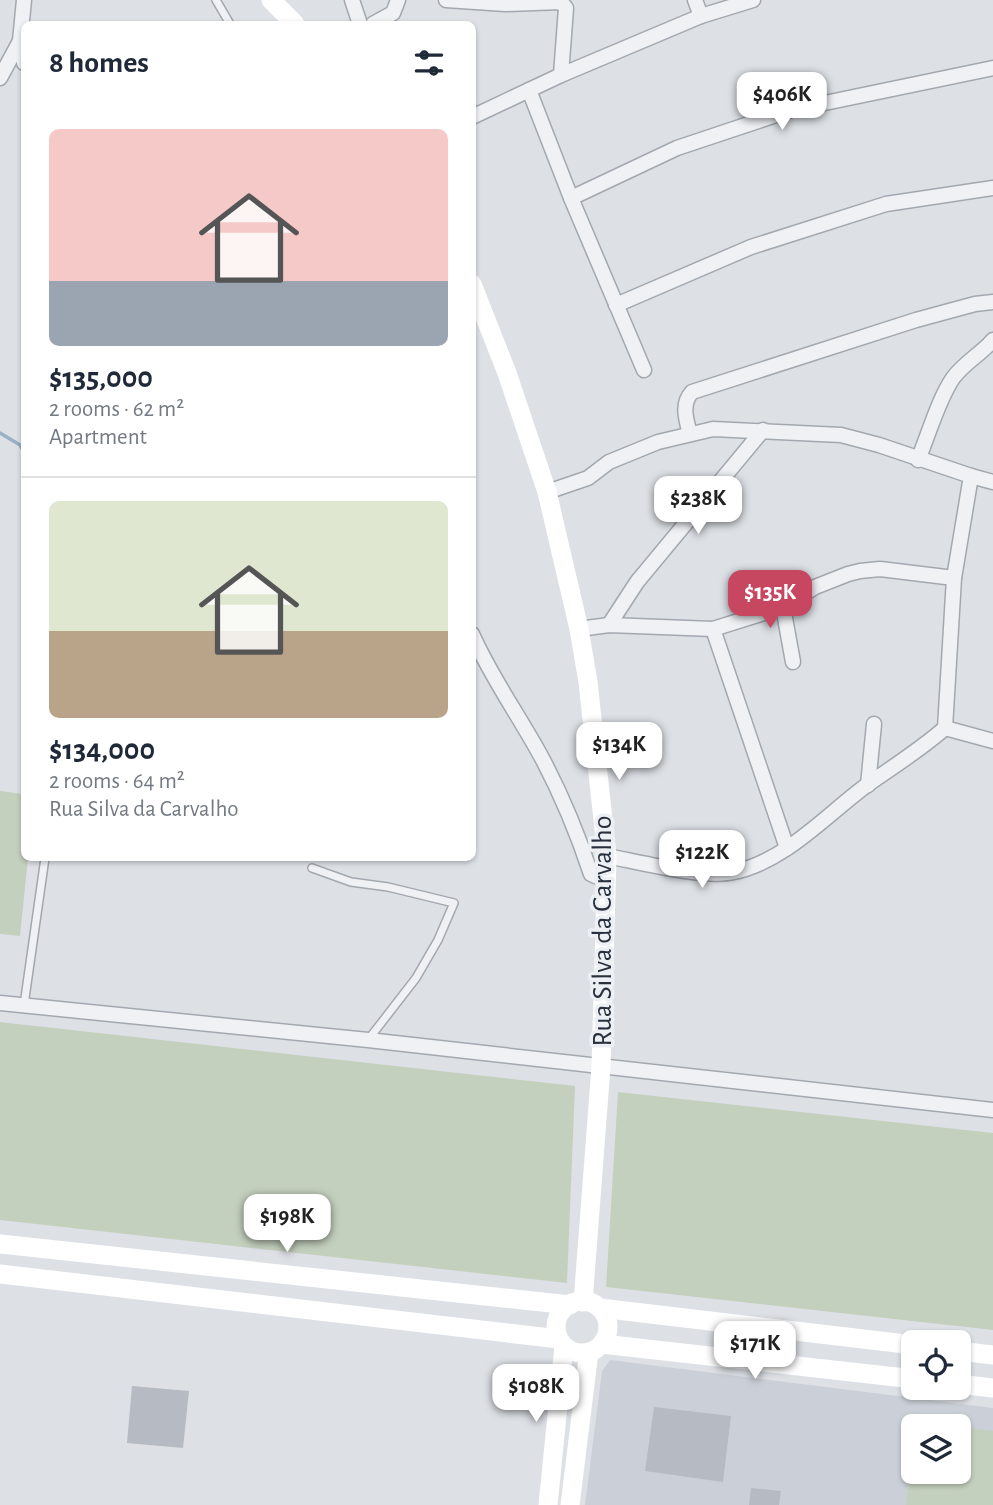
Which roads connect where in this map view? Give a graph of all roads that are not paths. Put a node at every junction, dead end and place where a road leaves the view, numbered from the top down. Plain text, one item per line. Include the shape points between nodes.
1 (24, 0) edge
2 (216, 0) edge
3 (271, 0) edge
4 (352, 0) edge
5 (398, 0) edge
6 (446, 0) edge
7 (695, 0) edge
8 (754, 0) edge
9 (701, 16) junction
10 (22, 21) edge
11 (228, 21) edge
12 (292, 21) edge
13 (359, 21) edge
14 (378, 21) edge
15 (21, 31) edge
16 (20, 41) junction
17 (21, 46) edge
18 (993, 68) edge
19 (561, 75) junction
20 (0, 78) edge
21 (529, 90) junction
22 (476, 115) edge
23 (993, 188) edge
24 (571, 198) junction
25 (476, 294) edge
26 (993, 302) edge
27 (616, 305) junction
28 (993, 340) edge
29 (644, 370) dead end
30 (763, 430) junction
31 (690, 434) junction
32 (918, 460) junction
33 (971, 476) junction
34 (993, 482) edge
35 (547, 492) junction
36 (954, 579) junction
37 (783, 607) junction
38 (609, 625) junction
39 (579, 629) junction
40 (713, 629) junction
41 (476, 643) edge
42 (793, 662) dead end
43 (874, 724) dead end
44 (945, 728) junction
45 (993, 741) edge
46 (867, 785) junction
47 (787, 848) junction
48 (607, 856) junction
49 (45, 861) edge
50 (312, 868) dead end
51 (606, 877) junction
52 (0, 1003) edge
53 (24, 1006) junction
54 (368, 1041) junction
55 (601, 1067) junction
56 (993, 1111) edge
57 (0, 1244) edge
58 (0, 1274) edge
59 (584, 1305) junction
60 (561, 1343) junction
61 (901, 1343) edge
62 (596, 1348) junction
63 (971, 1352) edge
64 (993, 1354) edge
65 (901, 1378) edge
66 (971, 1385) edge
67 (993, 1388) edge
68 (548, 1505) edge
69 (570, 1505) edge

1 - 10 street
2 - 11 lane
3 - 12 main road
4 - 13 street
5 - 14 street via 393,13
6 - 19 street via 561,2 566,8
7 - 9 street
8 - 9 street
9 - 19 street
15 - 16 street
16 - 17 street
16 - 20 street
18 - 24 street via 791,110 677,148
19 - 21 street
21 - 22 street
21 - 24 street
23 - 27 street via 886,204 751,247
24 - 27 street
25 - 35 main road, Rua Silva da Carvalho
26 - 31 street via 916,320 692,392 684,406
27 - 29 street
28 - 32 street via 951,381
30 - 31 street via 713,429
30 - 32 street via 841,435
30 - 38 street via 637,582
31 - 35 street via 658,442 609,462 588,478
32 - 33 street
33 - 34 street
33 - 36 street
35 - 39 main road, Rua Silva da Carvalho
36 - 37 street via 880,569 860,571 815,587
36 - 44 street
37 - 40 street
37 - 42 street
38 - 39 street
38 - 40 street
39 - 48 main road, Rua Silva da Carvalho
40 - 47 street
41 - 51 street via 556,785 592,874
43 - 46 street
44 - 45 street
44 - 46 street
46 - 47 street
47 - 48 street via 733,873
48 - 51 main road, Rua Silva da Carvalho
49 - 53 lane
50 - 54 lane via 351,882 454,903 416,978
51 - 55 main road, Rua Silva da Carvalho
52 - 53 street
53 - 54 street
54 - 55 street
55 - 56 street
55 - 59 main road, Rua Silva da Carvalho
57 - 59 main road
58 - 60 main road
59 - 60 main road via 560,1313 556,1322
59 - 61 main road
59 - 62 main road via 606,1319 608,1328
60 - 62 main road via 573,1352
60 - 68 main road
62 - 65 main road
62 - 69 main road
63 - 64 main road
66 - 67 main road

